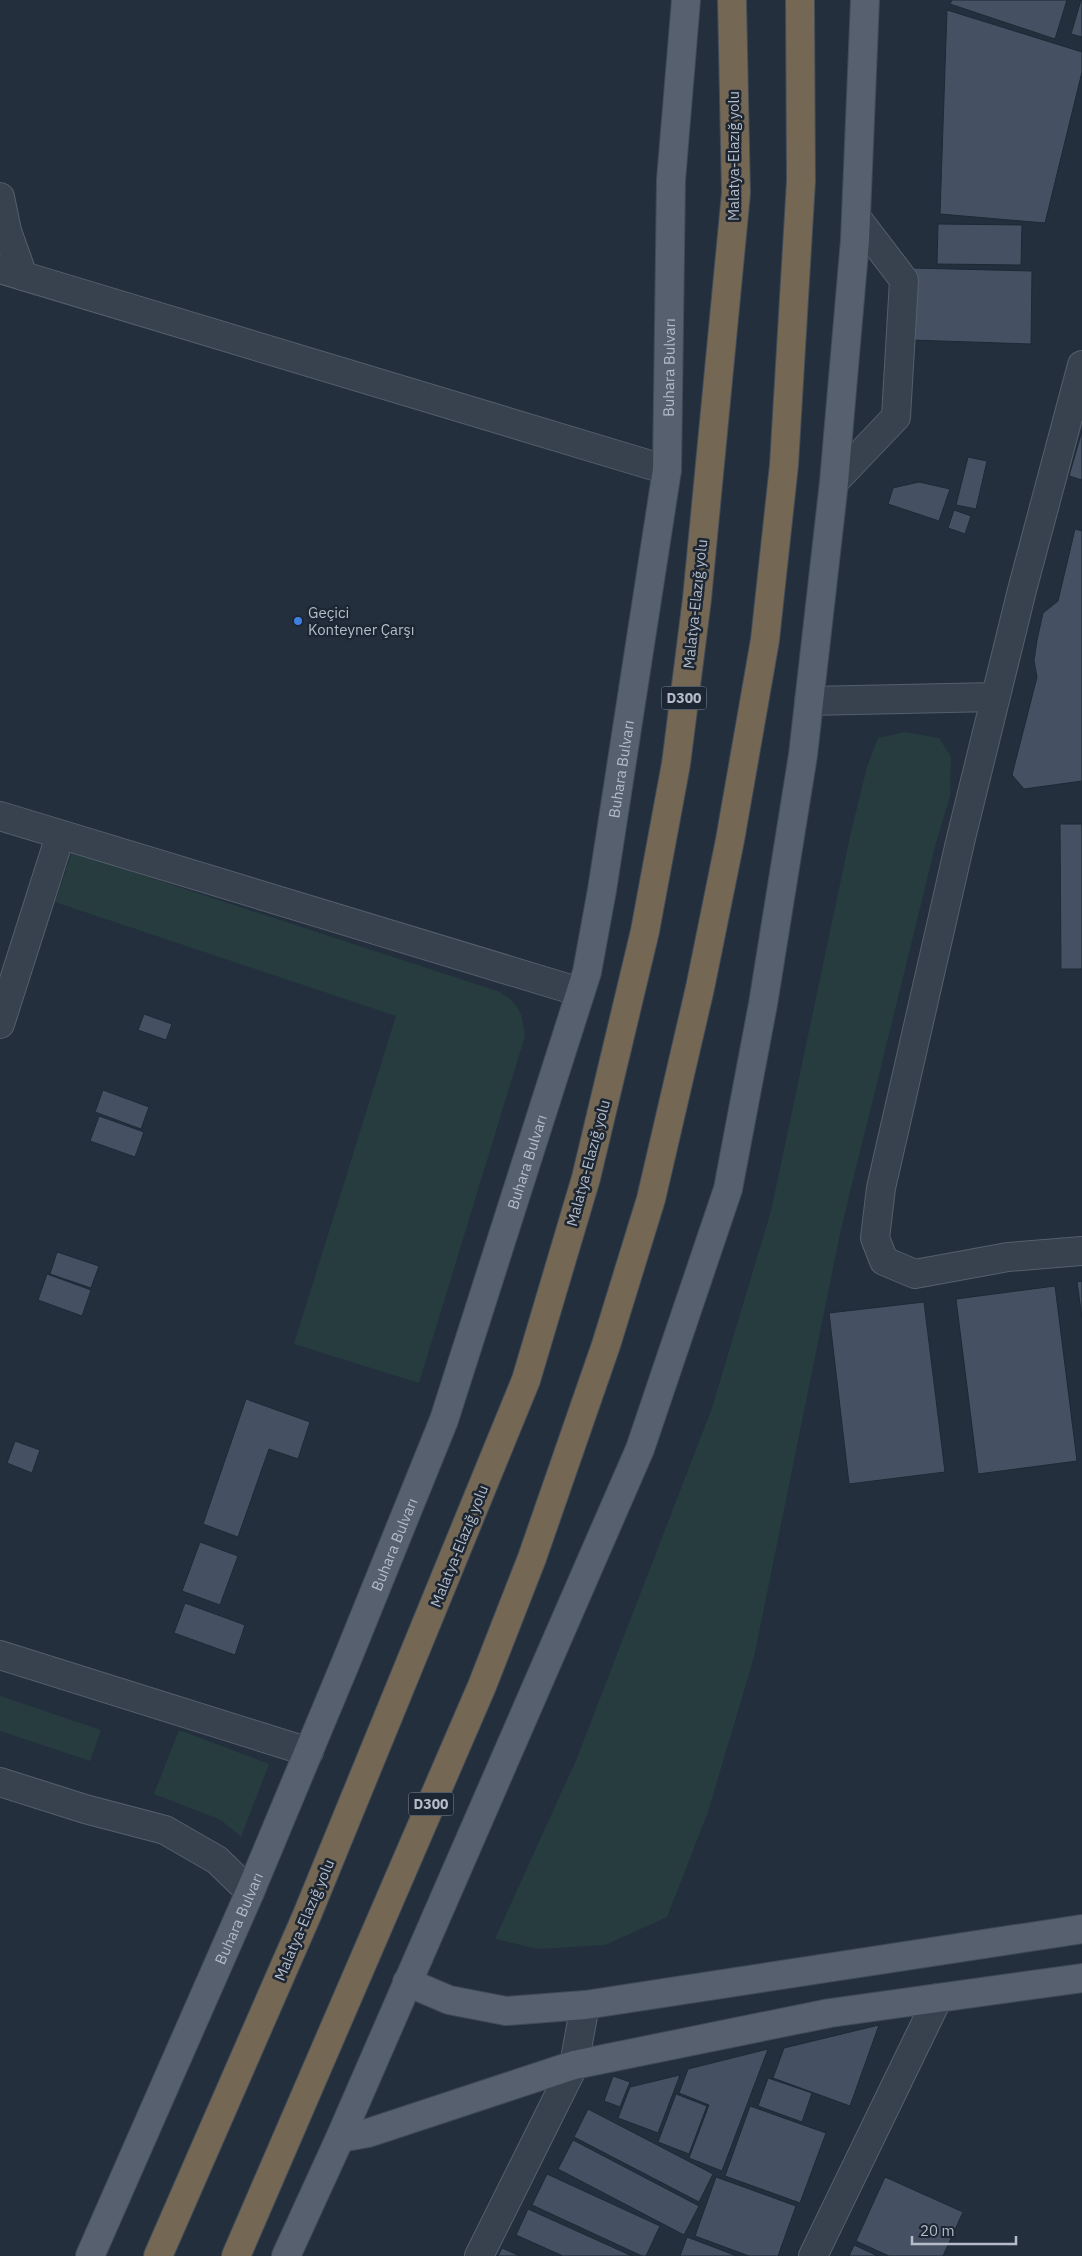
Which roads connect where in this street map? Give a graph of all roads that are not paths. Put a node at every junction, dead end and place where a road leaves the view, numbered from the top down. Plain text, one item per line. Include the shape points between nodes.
1 (686, 0) edge
2 (732, 0) edge
3 (800, 0) edge
4 (865, 0) edge
5 (0, 197) edge
6 (856, 217) junction
7 (12, 273) edge
8 (1082, 365) edge
9 (667, 470) junction
10 (834, 482) junction
11 (996, 697) junction
12 (809, 701) junction
13 (0, 816) edge
14 (60, 836) junction
15 (580, 992) junction
16 (0, 1024) edge
17 (1082, 1251) edge
18 (0, 1655) edge
19 (309, 1752) junction
20 (0, 1782) edge
21 (250, 1892) junction
22 (1082, 1929) edge
23 (1082, 1978) edge
24 (407, 1982) junction
25 (938, 1998) junction
26 (584, 2005) junction
27 (574, 2065) junction
28 (340, 2138) junction
29 (90, 2256) edge
30 (158, 2256) edge
31 (236, 2256) edge
32 (286, 2256) edge
33 (479, 2256) edge
34 (814, 2256) edge

1 - 9 main road, Buhara Bulvarı via 671,180
2 - 30 highway, Malatya-Elazığ yolu / D300 via 736,193 696,599 676,764 645,932 586,1178 526,1380 307,1915
3 - 31 highway, D300 via 800,181 784,465 765,640 700,988 651,1198 606,1345 528,1567 482,1686
4 - 6 main road
5 - 7 street
6 - 10 main road
6 - 10 street via 904,280 896,417
7 - 9 street
8 - 11 street
9 - 15 main road, Buhara Bulvarı via 602,890 587,972
10 - 12 main road
11 - 12 street
11 - 17 street via 881,1188 875,1238 884,1261 915,1274 1008,1257
12 - 24 main road via 763,1004 728,1189 640,1449
13 - 14 street
14 - 15 street
14 - 16 street
15 - 19 main road, Buhara Bulvarı via 444,1420
18 - 19 street
19 - 21 main road, Buhara Bulvarı
20 - 21 street via 165,1830 217,1860
21 - 29 main road, Buhara Bulvarı
22 - 26 main road
23 - 25 main road
24 - 26 main road via 448,2000 506,2011
24 - 28 main road
25 - 27 main road via 830,2013
25 - 34 street
26 - 27 street
27 - 28 main road via 368,2134
27 - 33 street
28 - 32 main road

